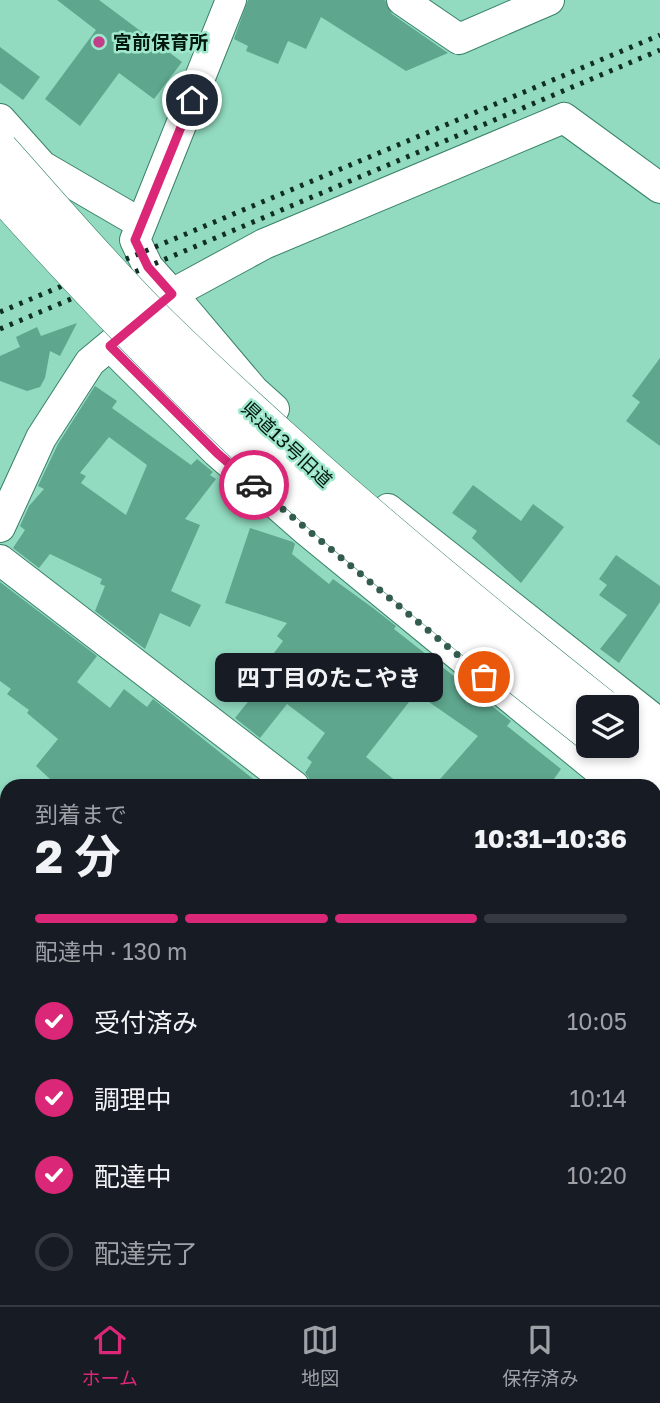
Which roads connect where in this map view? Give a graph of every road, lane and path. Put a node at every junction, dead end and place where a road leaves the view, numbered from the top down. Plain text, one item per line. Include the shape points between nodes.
1 (230, 0) edge
2 (402, 0) edge
3 (549, 0) edge
4 (0, 118) edge
5 (0, 150) edge
6 (42, 166) junction
7 (660, 188) edge
8 (0, 193) edge
9 (140, 223) junction
10 (172, 294) junction
11 (110, 346) junction
12 (0, 527) edge
13 (0, 560) edge
14 (587, 695) edge
15 (576, 722) edge
16 (660, 724) edge
17 (639, 736) edge
18 (660, 753) edge
19 (621, 758) edge
20 (285, 779) edge
21 (609, 779) edge
22 (647, 779) edge

1 - 9 street via 163,176
2 - 3 street via 459,39
4 - 6 street
5 - 14 street, 県道13号旧道, bridge via 159,324 307,465
6 - 8 street via 9,194
6 - 9 street
7 - 10 street via 564,118 264,244
8 - 15 street, 県道13号旧道, bridge via 142,346 290,486
9 - 10 street via 135,240 141,255
10 - 11 street
10 - 16 street via 254,391 351,480
11 - 12 street via 90,362 41,438
11 - 21 street via 217,453
13 - 20 street
17 - 18 street
19 - 22 street

